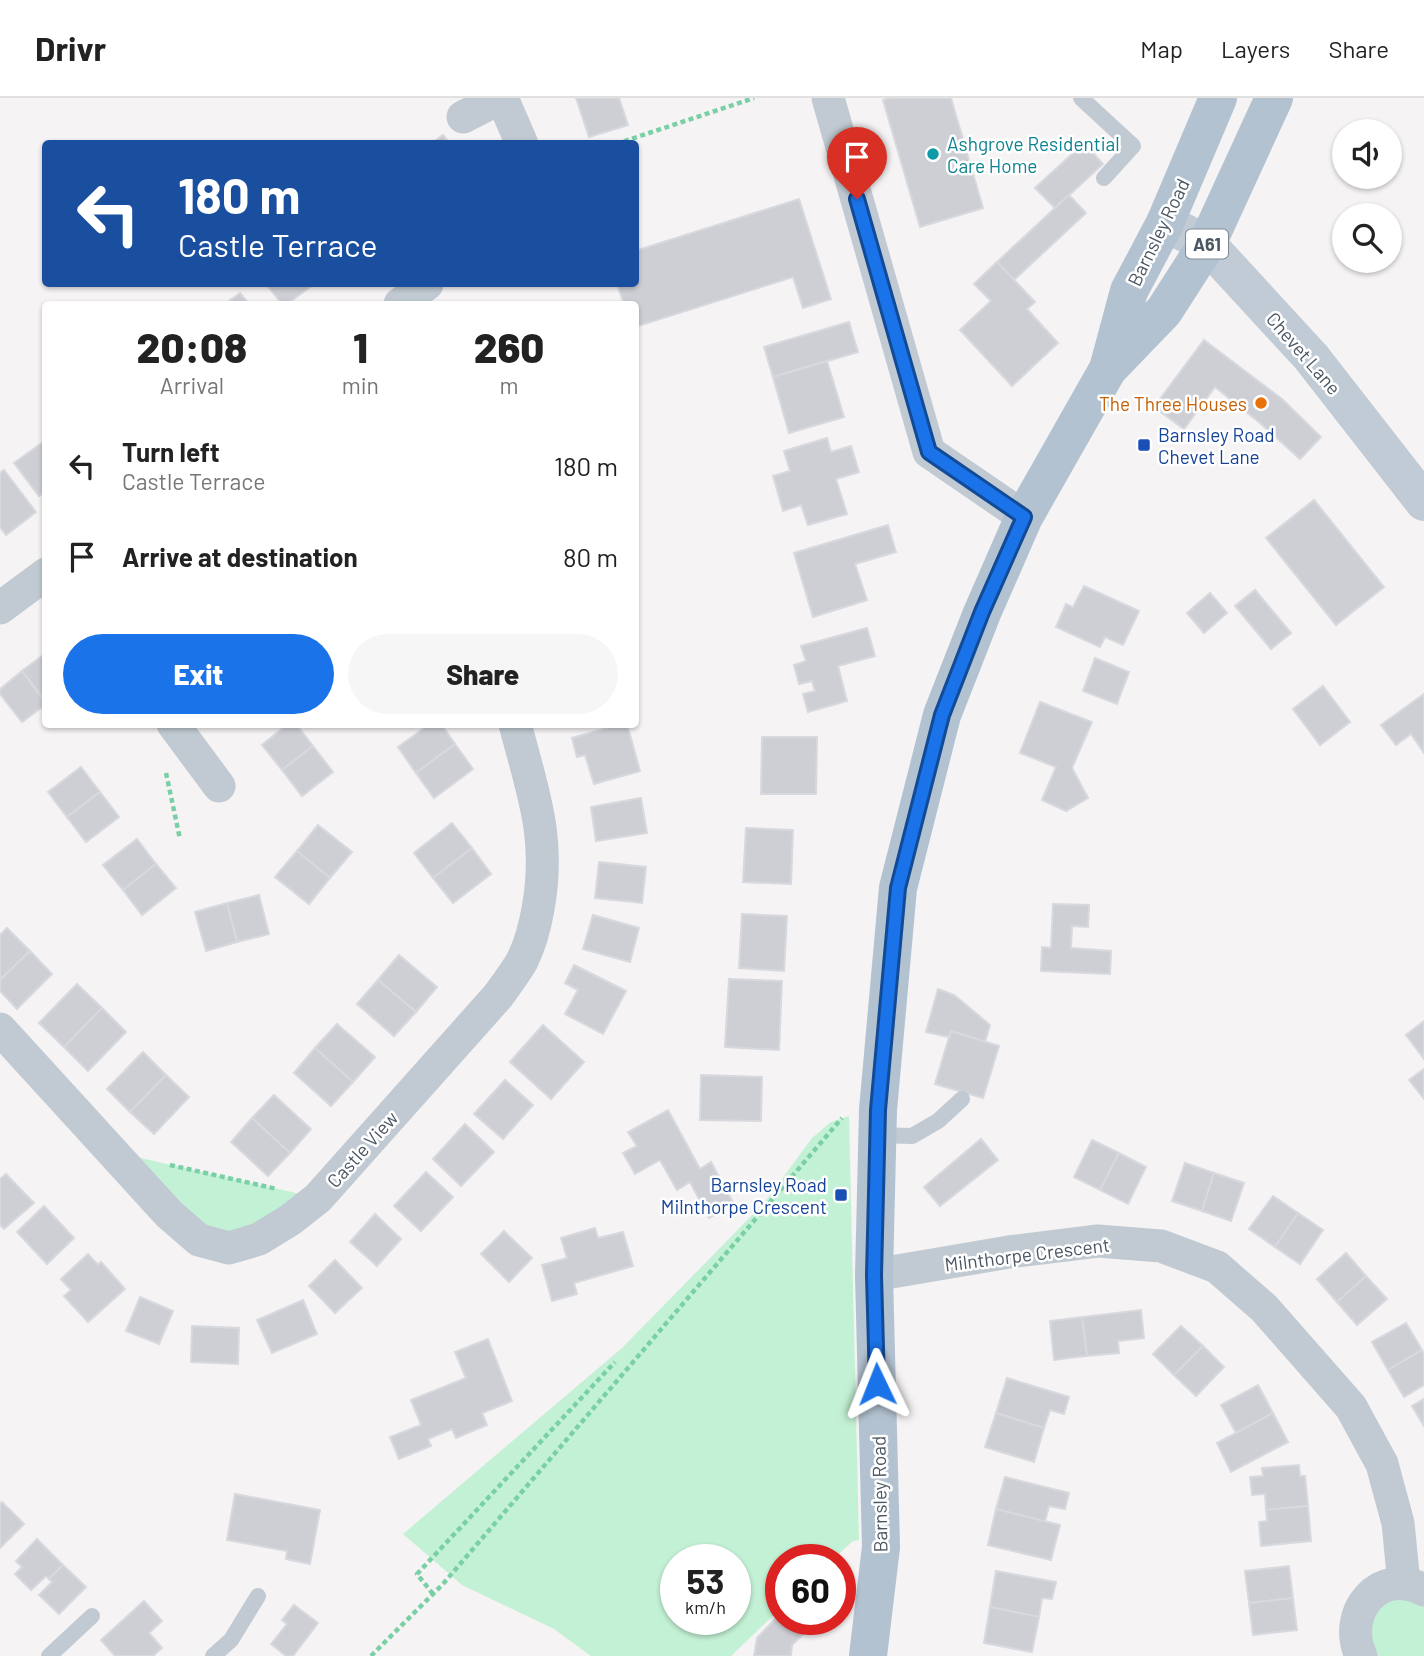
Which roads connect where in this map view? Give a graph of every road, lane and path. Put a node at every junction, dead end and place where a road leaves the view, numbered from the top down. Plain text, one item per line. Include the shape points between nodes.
1 (501, 98) edge
2 (754, 98) edge
3 (828, 98) edge
4 (1081, 98) edge
5 (1218, 98) edge
6 (1274, 98) edge
7 (463, 117) dead end
8 (520, 140) edge
9 (628, 140) edge
10 (1104, 178) dead end
11 (1165, 223) junction
12 (1207, 244) junction
13 (423, 287) edge
14 (404, 301) edge
15 (1108, 369) junction
16 (1424, 502) edge
17 (1024, 517) junction
18 (42, 577) edge
19 (0, 608) edge
20 (176, 728) edge
21 (517, 728) edge
22 (164, 763) dead end
23 (219, 786) dead end
24 (180, 839) dead end
25 (0, 1029) edge
26 (962, 1099) dead end
27 (878, 1122) junction
28 (169, 1165) dead end
29 (318, 1199) junction
30 (874, 1275) junction
31 (615, 1362) dead end
32 (1414, 1587) edge
33 (433, 1594) junction
34 (258, 1596) dead end
35 (92, 1616) dead end
36 (49, 1656) edge
37 (213, 1656) edge
38 (370, 1656) edge
39 (869, 1656) edge
40 (1361, 1656) edge

1 - 7 street
1 - 8 street
2 - 9 path
3 - 17 street via 929,452
4 - 10 lane via 1133,146
5 - 11 main road, Barnsley Road / A61
6 - 12 main road, Barnsley Road / A61
11 - 12 main road, Chevet Lane
11 - 15 main road, Barnsley Road / A61 via 1129,291
12 - 15 main road, Barnsley Road / A61 via 1164,311
12 - 16 main road, Chevet Lane via 1311,357
13 - 14 street
15 - 17 main road, Barnsley Road / A61
17 - 27 main road, Barnsley Road / A61 via 942,715 898,888
18 - 19 street
20 - 23 street
21 - 29 street, Castle View via 543,834 544,878 536,924 523,959 498,996
22 - 24 path
25 - 29 street, Castle View via 169,1214 199,1240 229,1248 259,1239
26 - 27 lane via 912,1136
27 - 30 main road, Barnsley Road / A61
27 - 33 path via 849,1110
28 - 29 path
30 - 32 street, Milnthorpe Crescent via 1098,1241 1161,1246 1217,1267 1264,1308 1351,1407 1382,1464
30 - 39 main road, Barnsley Road / A61 via 881,1547
31 - 33 path via 417,1574
32 - 40 street, Milnthorpe Crescent via 1388,1586 1365,1601 1354,1634
33 - 38 path
34 - 37 lane via 231,1640
35 - 36 lane

